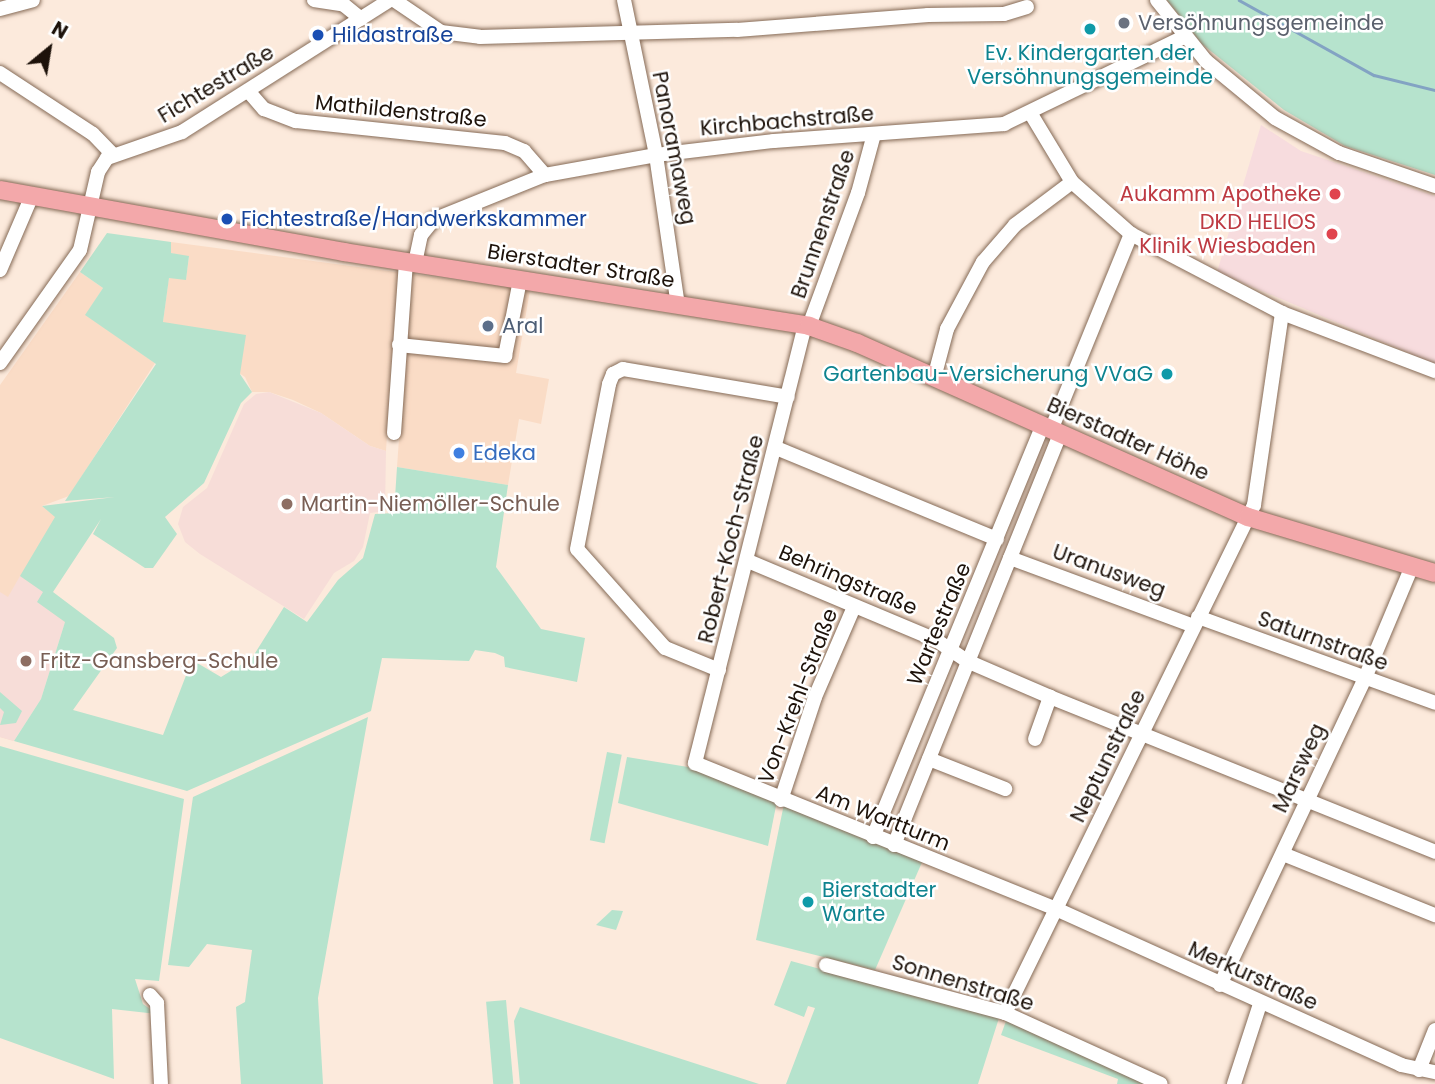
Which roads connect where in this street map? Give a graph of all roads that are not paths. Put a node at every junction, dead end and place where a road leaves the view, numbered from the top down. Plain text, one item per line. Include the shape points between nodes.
1 (33, 0) edge
2 (314, 0) edge
3 (392, 0) edge
4 (624, 0) edge
5 (907, 0) edge
6 (1157, 0) edge
7 (1027, 7) dead end
8 (0, 9) edge
9 (904, 17) junction
10 (361, 19) junction
11 (630, 34) junction
12 (1184, 37) junction
13 (0, 73) edge
14 (249, 92) junction
15 (1031, 114) junction
16 (874, 134) junction
17 (112, 154) junction
18 (656, 155) junction
19 (545, 175) junction
20 (1073, 182) junction
21 (1435, 186) edge
22 (0, 190) edge
23 (30, 200) junction
24 (89, 209) junction
25 (1131, 234) junction
26 (411, 262) junction
27 (0, 270) edge
28 (520, 279) junction
29 (678, 305) junction
30 (1282, 313) junction
31 (807, 326) junction
32 (399, 345) junction
33 (0, 363) edge
34 (1435, 371) edge
35 (934, 377) junction
36 (788, 397) junction
37 (1051, 430) junction
38 (394, 433) dead end
39 (776, 448) junction
40 (1248, 517) junction
41 (998, 539) junction
42 (1010, 558) junction
43 (748, 561) junction
44 (1412, 566) junction
45 (1435, 573) edge
46 (854, 607) junction
47 (1196, 621) junction
48 (951, 649) junction
49 (967, 662) junction
50 (719, 670) junction
51 (1365, 678) junction
52 (1050, 697) junction
53 (1435, 703) edge
54 (1142, 734) junction
55 (1035, 739) dead end
56 (929, 759) junction
57 (695, 763) joint
58 (1005, 789) dead end
59 (781, 800) junction
60 (1306, 802) junction
61 (873, 837) junction
62 (894, 845) junction
63 (1435, 852) edge
64 (1283, 854) junction
65 (1056, 909) junction
66 (1435, 915) edge
67 (826, 965) dead end
68 (1220, 985) junction
69 (150, 995) dead end
70 (1260, 1004) junction
71 (1005, 1013) junction
72 (1435, 1030) edge
73 (1419, 1070) junction
74 (1435, 1072) edge
75 (161, 1084) edge
76 (1161, 1084) edge
77 (1234, 1084) edge

1 - 8 street
2 - 10 street via 344,5
3 - 10 street, Fichtestraße
3 - 11 street via 431,27 460,36
4 - 11 street, Panoramaweg
5 - 9 street
6 - 12 street
7 - 9 street via 1004,14
9 - 11 street
10 - 14 street, Fichtestraße
11 - 18 street, Panoramaweg
12 - 15 street, Kirchbachstraße
12 - 21 street via 1236,89 1295,131 1351,158
13 - 17 street via 93,134
14 - 17 street, Fichtestraße via 183,132
14 - 19 street, Mathildenstraße via 264,109 296,121 505,143 524,150
15 - 16 street, Kirchbachstraße via 991,126
15 - 20 street
16 - 18 street, Kirchbachstraße
16 - 31 street, Brunnenstraße via 862,182
17 - 24 street via 99,167
18 - 19 street, Kirchbachstraße
18 - 29 street, Panoramaweg
19 - 26 street, Kirchbachstraße via 433,220 421,235
20 - 25 street
20 - 35 street via 1016,225 983,262 957,305
22 - 23 main road, Bierstadter Straße
22 - 24 main road, Bierstadter Straße
23 - 24 main road, Bierstadter Straße
23 - 27 street
24 - 26 main road, Bierstadter Straße
24 - 33 street via 27,324
25 - 30 street
25 - 37 street
26 - 28 main road, Bierstadter Straße
26 - 32 street, Kirchbachstraße
28 - 29 main road, Bierstadter Straße
28 - 32 street via 505,356
29 - 31 main road, Bierstadter Straße
30 - 34 street
30 - 40 street, Neptunstraße via 1258,492
31 - 35 main road, Bierstadter Höhe
31 - 36 street, Robert-Koch-Straße
32 - 38 street, Kirchbachstraße
35 - 37 main road, Bierstadter Höhe
36 - 39 street, Robert-Koch-Straße
36 - 50 street via 623,369 613,374 609,384 577,549 665,648
37 - 40 main road, Bierstadter Höhe
37 - 41 street, Wartestraße
37 - 42 street, Wartestraße
39 - 41 street
39 - 43 street, Robert-Koch-Straße
40 - 44 main road, Bierstadter Höhe
40 - 47 street, Neptunstraße
41 - 48 street, Wartestraße
42 - 47 street, Uranusweg
42 - 49 street, Wartestraße
43 - 46 street, Behringstraße
43 - 50 street, Robert-Koch-Straße
44 - 45 main road, Bierstadter Höhe
44 - 51 street, Marsweg
46 - 48 street, Behringstraße
46 - 59 street, Von-Krehl-Straße via 815,697
47 - 51 street, Saturnstraße
47 - 54 street, Neptunstraße
48 - 49 street, Behringstraße
48 - 61 street, Wartestraße
49 - 52 street, Behringstraße
49 - 56 street, Wartestraße
50 - 57 street, Robert-Koch-Straße
51 - 53 street, Saturnstraße
51 - 60 street, Marsweg
52 - 54 street, Behringstraße
52 - 55 street
54 - 60 street, Behringstraße
54 - 65 street, Neptunstraße
56 - 58 street
56 - 62 street, Wartestraße
57 - 59 street, Am Wartturm
59 - 61 street, Am Wartturm
60 - 63 street, Behringstraße
60 - 64 street, Marsweg
61 - 62 street, Am Wartturm
62 - 65 street, Am Wartturm
64 - 66 street
64 - 68 street, Marsweg
65 - 68 street, Merkurstraße
65 - 71 street, Neptunstraße
67 - 71 street, Sonnenstraße
68 - 70 street, Merkurstraße
69 - 75 street via 157,1003
70 - 73 street, Merkurstraße
70 - 77 street
71 - 76 street, Sonnenstraße
72 - 73 street
73 - 74 street, Merkurstraße

